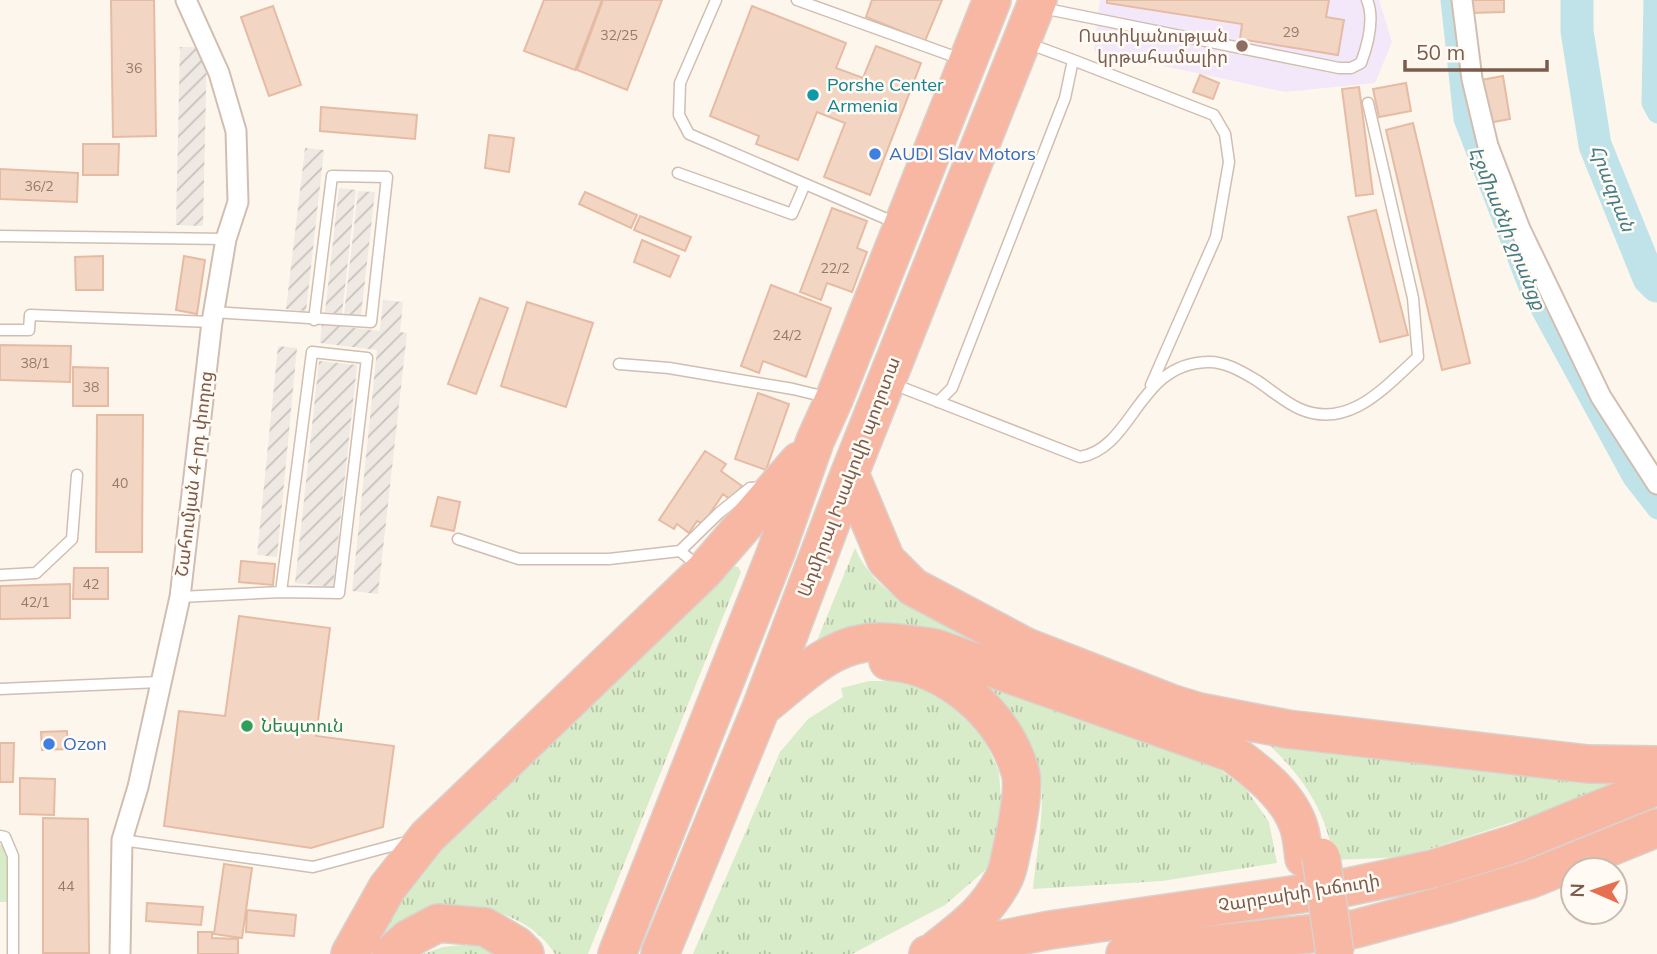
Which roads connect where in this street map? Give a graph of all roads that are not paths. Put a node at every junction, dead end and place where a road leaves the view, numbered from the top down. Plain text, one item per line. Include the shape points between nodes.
1 (186, 0) edge
2 (716, 0) edge
3 (797, 0) edge
4 (992, 0) edge
5 (1367, 0) edge
6 (1462, 0) edge
7 (1037, 3) edge
8 (1021, 41) junction
9 (1073, 60) junction
10 (968, 61) junction
11 (1368, 103) dead end
12 (678, 173) dead end
13 (806, 184) junction
14 (902, 226) junction
15 (0, 236) edge
16 (226, 239) junction
17 (213, 317) junction
18 (314, 320) junction
19 (0, 330) edge
20 (619, 364) dead end
21 (886, 382) junction
22 (1149, 389) junction
23 (834, 399) junction
24 (937, 402) junction
25 (815, 441) junction
26 (850, 474) junction
27 (77, 475) dead end
28 (1657, 484) edge
29 (458, 539) dead end
30 (692, 561) junction
31 (0, 575) edge
32 (281, 593) junction
33 (180, 597) junction
34 (160, 682) junction
35 (0, 689) edge
36 (1199, 712) junction
37 (756, 720) junction
38 (1657, 765) edge
39 (1657, 786) edge
40 (1657, 828) edge
41 (0, 836) edge
42 (427, 837) junction
43 (122, 840) junction
44 (1312, 857) junction
45 (1167, 951) edge
46 (931, 953) edge
47 (13, 954) edge
48 (120, 954) edge
49 (350, 954) edge
50 (391, 954) edge
51 (525, 954) edge
52 (617, 954) edge
53 (660, 954) edge
54 (1125, 954) edge
55 (1318, 954) edge
56 (1335, 954) edge

1 - 16 street, Շահումյան 4-րդ փողոց via 219,74 236,131 238,202
2 - 13 lane via 680,83 679,115 689,134
3 - 10 lane
4 - 10 highway
5 - 7 lane via 1371,8 1368,44 1361,63 1351,68
6 - 28 street via 1472,79 1488,146 1520,229 1601,397
7 - 8 highway, Ադմիրալ Իսակովի պողոտա
8 - 9 lane
8 - 21 highway, Ադմիրալ Իսակովի պողոտա
9 - 22 lane via 1214,115 1225,134 1229,162 1216,237
9 - 24 lane via 1065,98 956,376
10 - 14 highway
11 - 22 lane via 1413,298 1418,357 1370,400 1329,415 1297,408 1241,371 1208,362 1174,371
12 - 13 lane via 792,214
13 - 14 lane
14 - 23 highway
15 - 16 lane
16 - 17 street, Շահումյան 4-րդ փողոց
17 - 18 lane
17 - 19 lane via 30,315 30,330
17 - 33 street, Շահումյան 4-րդ փողոց
18 - 18 lane via 371,322 387,177 332,176
20 - 23 lane via 669,368
21 - 24 lane
21 - 26 highway, Ադմիրալ Իսակովի պողոտա
22 - 24 lane via 1104,448 1080,457
23 - 25 highway
25 - 30 highway via 780,485
25 - 52 highway via 776,552
26 - 36 highway via 886,560 913,587 1026,647
26 - 37 highway, Ադմիրալ Իսակովի պողոտա
27 - 31 lane via 72,539 36,573
29 - 30 lane via 519,559
30 - 42 highway
32 - 32 lane via 339,593 367,358 312,352
32 - 33 lane
33 - 34 street, Շահումյան 4-րդ փողոց
34 - 35 lane
34 - 43 street, Շահումյան 4-րդ փողոց
36 - 38 highway via 1406,744 1588,764
36 - 44 highway via 1241,738 1293,787 1315,831
37 - 44 highway via 839,650 864,643 935,648 1232,753 1262,775 1285,802
37 - 46 highway via 818,681 844,669 881,661 903,663 945,680 986,711 1005,737 1021,773 1018,822 1005,878 979,917
37 - 53 highway, Ադմիրալ Իսակովի պողոտա
39 - 46 highway, Չարբախի խճուղի via 1517,844 1433,869 1348,887 1050,930
40 - 45 highway via 1531,879 1355,929
41 - 47 lane via 5,837 13,856
42 - 43 lane via 313,867
42 - 49 highway via 387,888
43 - 48 street, Շահումյան 4-րդ փողոց
44 - 55 highway
44 - 56 highway, bridge
45 - 54 highway
50 - 51 highway via 439,923 485,927

